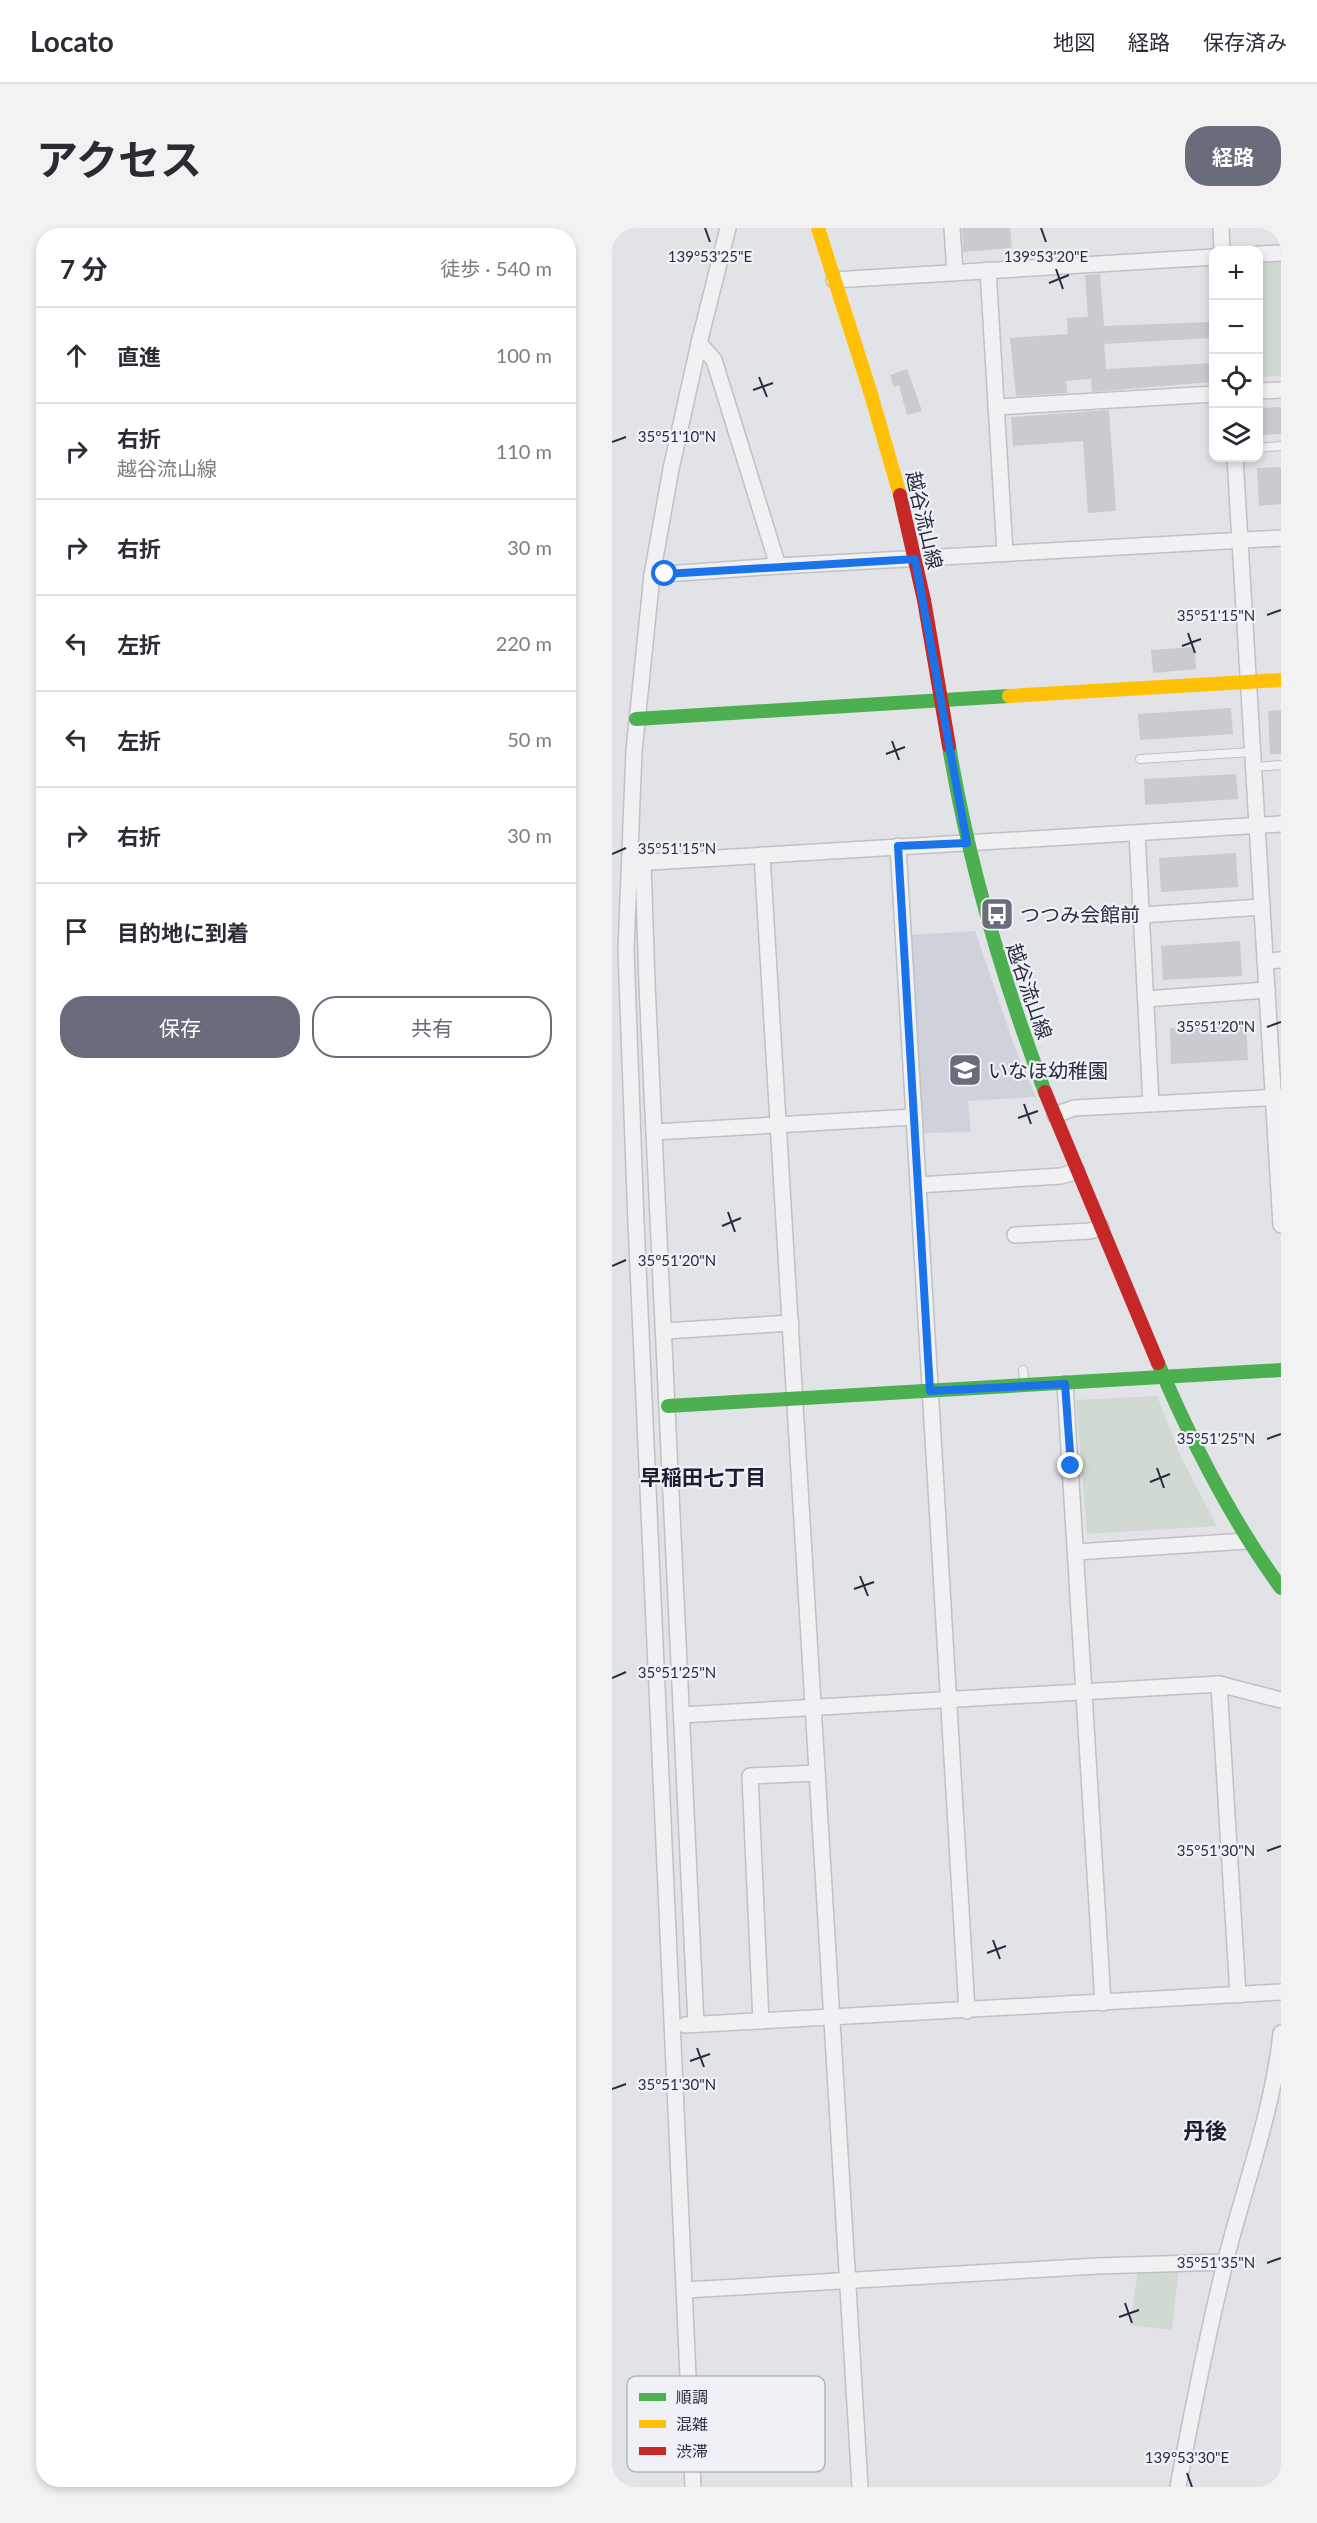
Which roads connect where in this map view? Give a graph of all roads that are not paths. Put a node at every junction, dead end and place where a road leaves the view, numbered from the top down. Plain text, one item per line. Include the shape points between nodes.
1 (728, 228) edge
2 (818, 228) edge
3 (952, 228) edge
4 (1221, 228) edge
5 (1222, 246) edge
6 (1281, 253) edge
7 (1263, 254) edge
8 (1209, 256) edge
9 (988, 270) junction
10 (955, 272) junction
11 (834, 280) junction
12 (699, 343) junction
13 (1281, 390) edge
14 (1263, 391) edge
15 (1209, 394) edge
16 (996, 407) junction
17 (1281, 446) edge
18 (1263, 448) edge
19 (1235, 462) edge
20 (1281, 538) edge
21 (1240, 540) junction
22 (1005, 553) junction
23 (915, 559) junction
24 (778, 566) junction
25 (652, 575) junction
26 (1281, 680) edge
27 (1249, 682) junction
28 (941, 700) junction
29 (636, 718) junction
30 (1140, 759) dead end
31 (1253, 760) junction
32 (1281, 765) edge
33 (1281, 824) edge
34 (1257, 826) junction
35 (1137, 833) junction
36 (967, 843) junction
37 (898, 846) junction
38 (762, 855) junction
39 (636, 862) junction
40 (1262, 907) junction
41 (1141, 915) junction
42 (1281, 960) edge
43 (1265, 961) junction
44 (1267, 990) junction
45 (1146, 999) junction
46 (1277, 1097) edge
47 (1151, 1103) junction
48 (1055, 1115) junction
49 (914, 1118) junction
50 (779, 1125) junction
51 (655, 1132) junction
52 (1077, 1171) junction
53 (918, 1185) junction
54 (1281, 1225) edge
55 (1101, 1227) junction
56 (1016, 1234) dead end
57 (791, 1323) junction
58 (665, 1331) junction
59 (1023, 1370) dead end
60 (1281, 1370) edge
61 (1164, 1377) junction
62 (1065, 1384) junction
63 (1025, 1386) junction
64 (930, 1391) junction
65 (795, 1399) junction
66 (668, 1406) junction
67 (1247, 1541) junction
68 (1076, 1552) junction
69 (1281, 1588) edge
70 (1219, 1684) junction
71 (1082, 1692) junction
72 (949, 1700) junction
73 (1281, 1700) edge
74 (813, 1707) junction
75 (682, 1715) junction
76 (817, 1773) junction
77 (1281, 1992) edge
78 (1238, 1995) junction
79 (1102, 2003) junction
80 (967, 2011) junction
81 (832, 2018) junction
82 (761, 2021) junction
83 (696, 2024) junction
84 (673, 2025) junction
85 (1281, 2033) edge
86 (1225, 2262) junction
87 (848, 2281) junction
88 (686, 2290) junction
89 (689, 2376) edge
90 (692, 2472) edge
91 (693, 2487) edge
92 (860, 2487) edge
93 (1178, 2487) edge

1 - 12 street
2 - 11 main road, 越谷流山線
3 - 10 street
4 - 5 street
6 - 7 street
8 - 9 street
9 - 10 street
9 - 16 street
10 - 11 street
11 - 23 main road, 越谷流山線 via 898,480
12 - 24 street via 714,360
12 - 25 street
13 - 14 street
15 - 16 street
16 - 22 street
17 - 18 lane
19 - 21 street
20 - 21 street
21 - 22 street
21 - 27 street
22 - 23 street
23 - 24 street
23 - 28 main road, 越谷流山線
24 - 25 street
25 - 29 street
26 - 27 main road
27 - 28 main road
27 - 31 street
28 - 29 main road
28 - 36 main road, 越谷流山線
29 - 39 street
30 - 31 lane
31 - 32 lane
31 - 34 street
33 - 34 street
34 - 35 street
34 - 40 street
35 - 36 street
35 - 41 street
36 - 37 street
36 - 48 main road, 越谷流山線 via 1004,978
37 - 38 street
37 - 49 street
38 - 39 street
38 - 50 street
39 - 51 street
39 - 84 street via 626,950
40 - 41 street
40 - 43 street
41 - 45 street
42 - 43 street
43 - 44 street
44 - 45 street
44 - 46 street
45 - 47 street
46 - 47 street
46 - 54 street
47 - 48 street via 1074,1107
48 - 52 main road, 越谷流山線
49 - 50 street
49 - 53 street
50 - 51 street
50 - 57 street
51 - 58 street
52 - 53 street via 1053,1177
52 - 55 main road, 越谷流山線
53 - 64 street
55 - 56 street via 1090,1231
55 - 61 main road, 越谷流山線
57 - 58 street
57 - 65 street
58 - 66 street
59 - 63 lane
60 - 61 main road
61 - 62 main road
61 - 67 main road, 越谷流山線 via 1204,1470
62 - 63 main road
62 - 68 street
63 - 64 main road
64 - 65 main road
64 - 72 street
65 - 66 main road
65 - 74 street
66 - 75 street
67 - 68 street
67 - 69 main road, 越谷流山線
68 - 71 street
70 - 71 street
70 - 73 street
70 - 78 street
71 - 72 street
71 - 79 street
72 - 74 street
72 - 80 street
74 - 75 street
74 - 76 street
75 - 83 street
76 - 81 street
76 - 82 street via 750,1776
77 - 78 street
78 - 79 street
79 - 80 street
80 - 81 street
81 - 82 street
81 - 87 street
82 - 83 street
83 - 84 street
84 - 88 street
85 - 86 street via 1255,2156
86 - 87 street
86 - 93 street
87 - 88 street
87 - 92 street
88 - 89 street
90 - 91 street

